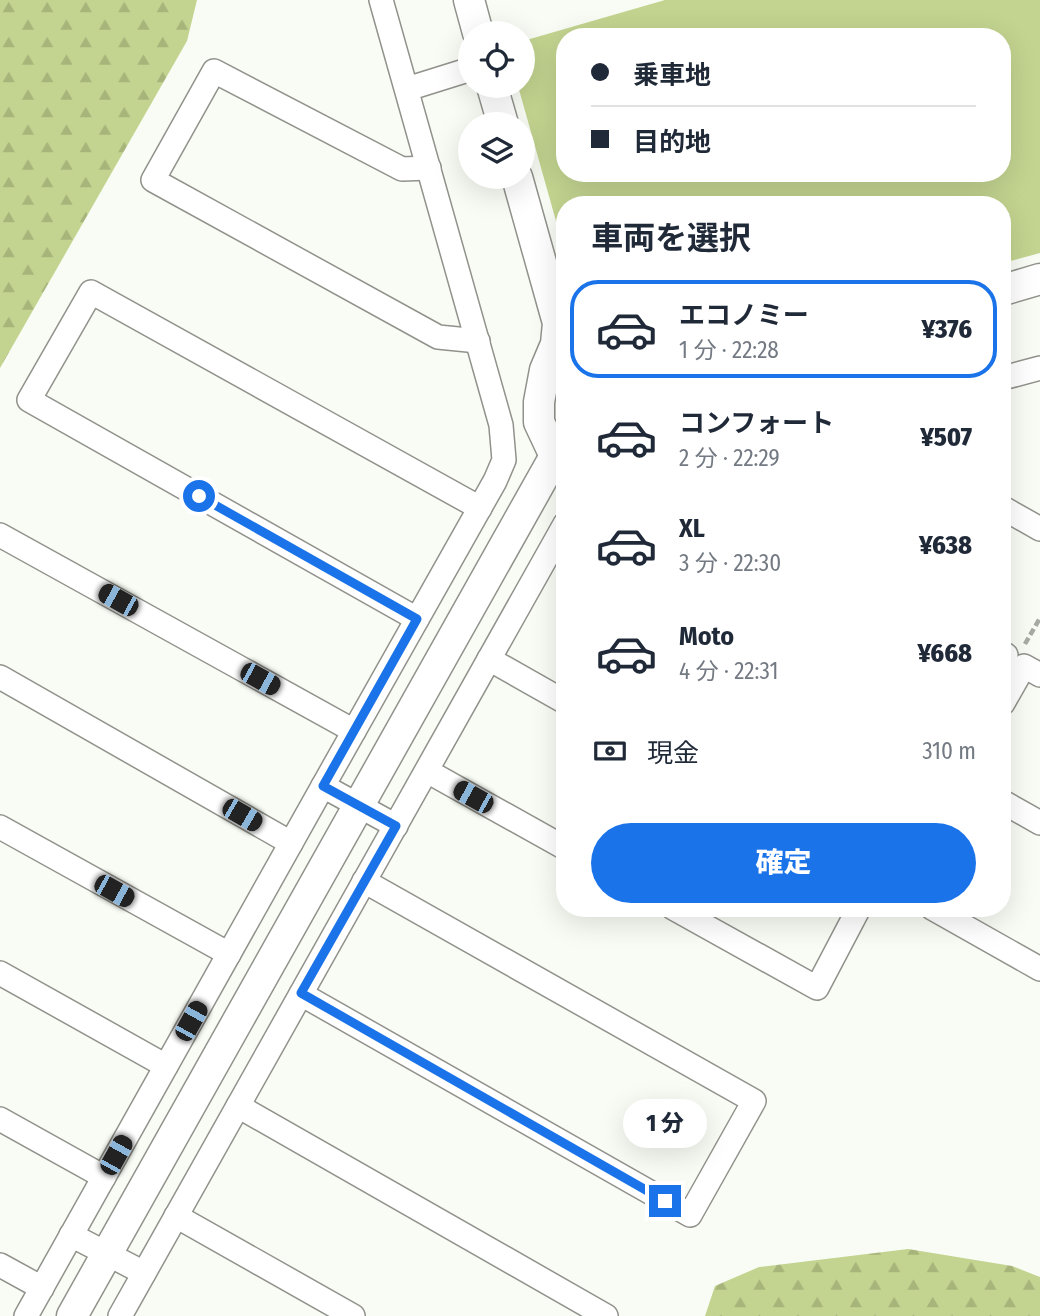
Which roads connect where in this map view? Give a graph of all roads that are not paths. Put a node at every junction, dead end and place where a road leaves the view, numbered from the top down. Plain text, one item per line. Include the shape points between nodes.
1 (382, 0) edge
2 (469, 0) edge
3 (475, 21) edge
4 (458, 73) edge
5 (407, 89) junction
6 (429, 169) junction
7 (520, 189) edge
8 (1040, 279) edge
9 (1011, 288) edge
10 (556, 316) edge
11 (478, 341) junction
12 (556, 344) edge
13 (1040, 368) edge
14 (1011, 376) edge
15 (556, 450) edge
16 (556, 463) edge
17 (480, 508) junction
18 (1011, 512) edge
19 (1040, 528) edge
20 (0, 535) edge
21 (556, 558) edge
22 (417, 619) junction
23 (489, 659) junction
24 (1040, 675) edge
25 (0, 677) edge
26 (1011, 689) edge
27 (556, 697) edge
28 (354, 731) junction
29 (426, 771) junction
30 (323, 786) junction
31 (359, 806) junction
32 (1011, 807) edge
33 (1040, 823) edge
34 (396, 826) junction
35 (0, 827) edge
36 (291, 843) junction
37 (556, 843) edge
38 (365, 881) junction
39 (689, 917) edge
40 (854, 917) edge
41 (948, 917) edge
42 (229, 954) junction
43 (1040, 969) edge
44 (0, 973) edge
45 (301, 993) junction
46 (166, 1066) junction
47 (238, 1106) junction
48 (0, 1119) edge
49 (104, 1177) junction
50 (176, 1216) junction
51 (71, 1235) junction
52 (107, 1254) junction
53 (0, 1265) edge
54 (144, 1273) junction
55 (42, 1288) junction
56 (26, 1316) edge
57 (72, 1316) edge
58 (120, 1316) edge
59 (353, 1316) edge
60 (606, 1316) edge

1 - 5 street
2 - 3 street
4 - 5 street
5 - 6 street
6 - 11 street
6 - 11 street via 402,169 214,71 153,180 438,337
7 - 10 street
8 - 9 street
11 - 17 street via 501,425 504,460
12 - 15 street via 545,370 539,412 539,422
13 - 14 street
16 - 31 street
17 - 22 street
17 - 22 street via 90,292 29,400
18 - 19 street
20 - 28 street
21 - 23 street
22 - 28 street
23 - 27 street
23 - 29 street
24 - 26 street via 1024,666
25 - 36 street
28 - 30 street
29 - 34 street
29 - 37 street
30 - 31 street
30 - 36 street
31 - 34 street
31 - 52 street
32 - 33 street
34 - 38 street
35 - 42 street
36 - 42 street
38 - 45 street
38 - 45 street via 754,1101 690,1215
39 - 40 street via 817,988
41 - 43 street
42 - 46 street
44 - 46 street
45 - 47 street
46 - 49 street
47 - 50 street
47 - 60 street
48 - 49 street
49 - 51 street
50 - 54 street
50 - 59 street
51 - 52 street
51 - 55 street
52 - 54 street
52 - 57 street
53 - 55 street
54 - 58 street
55 - 56 street

